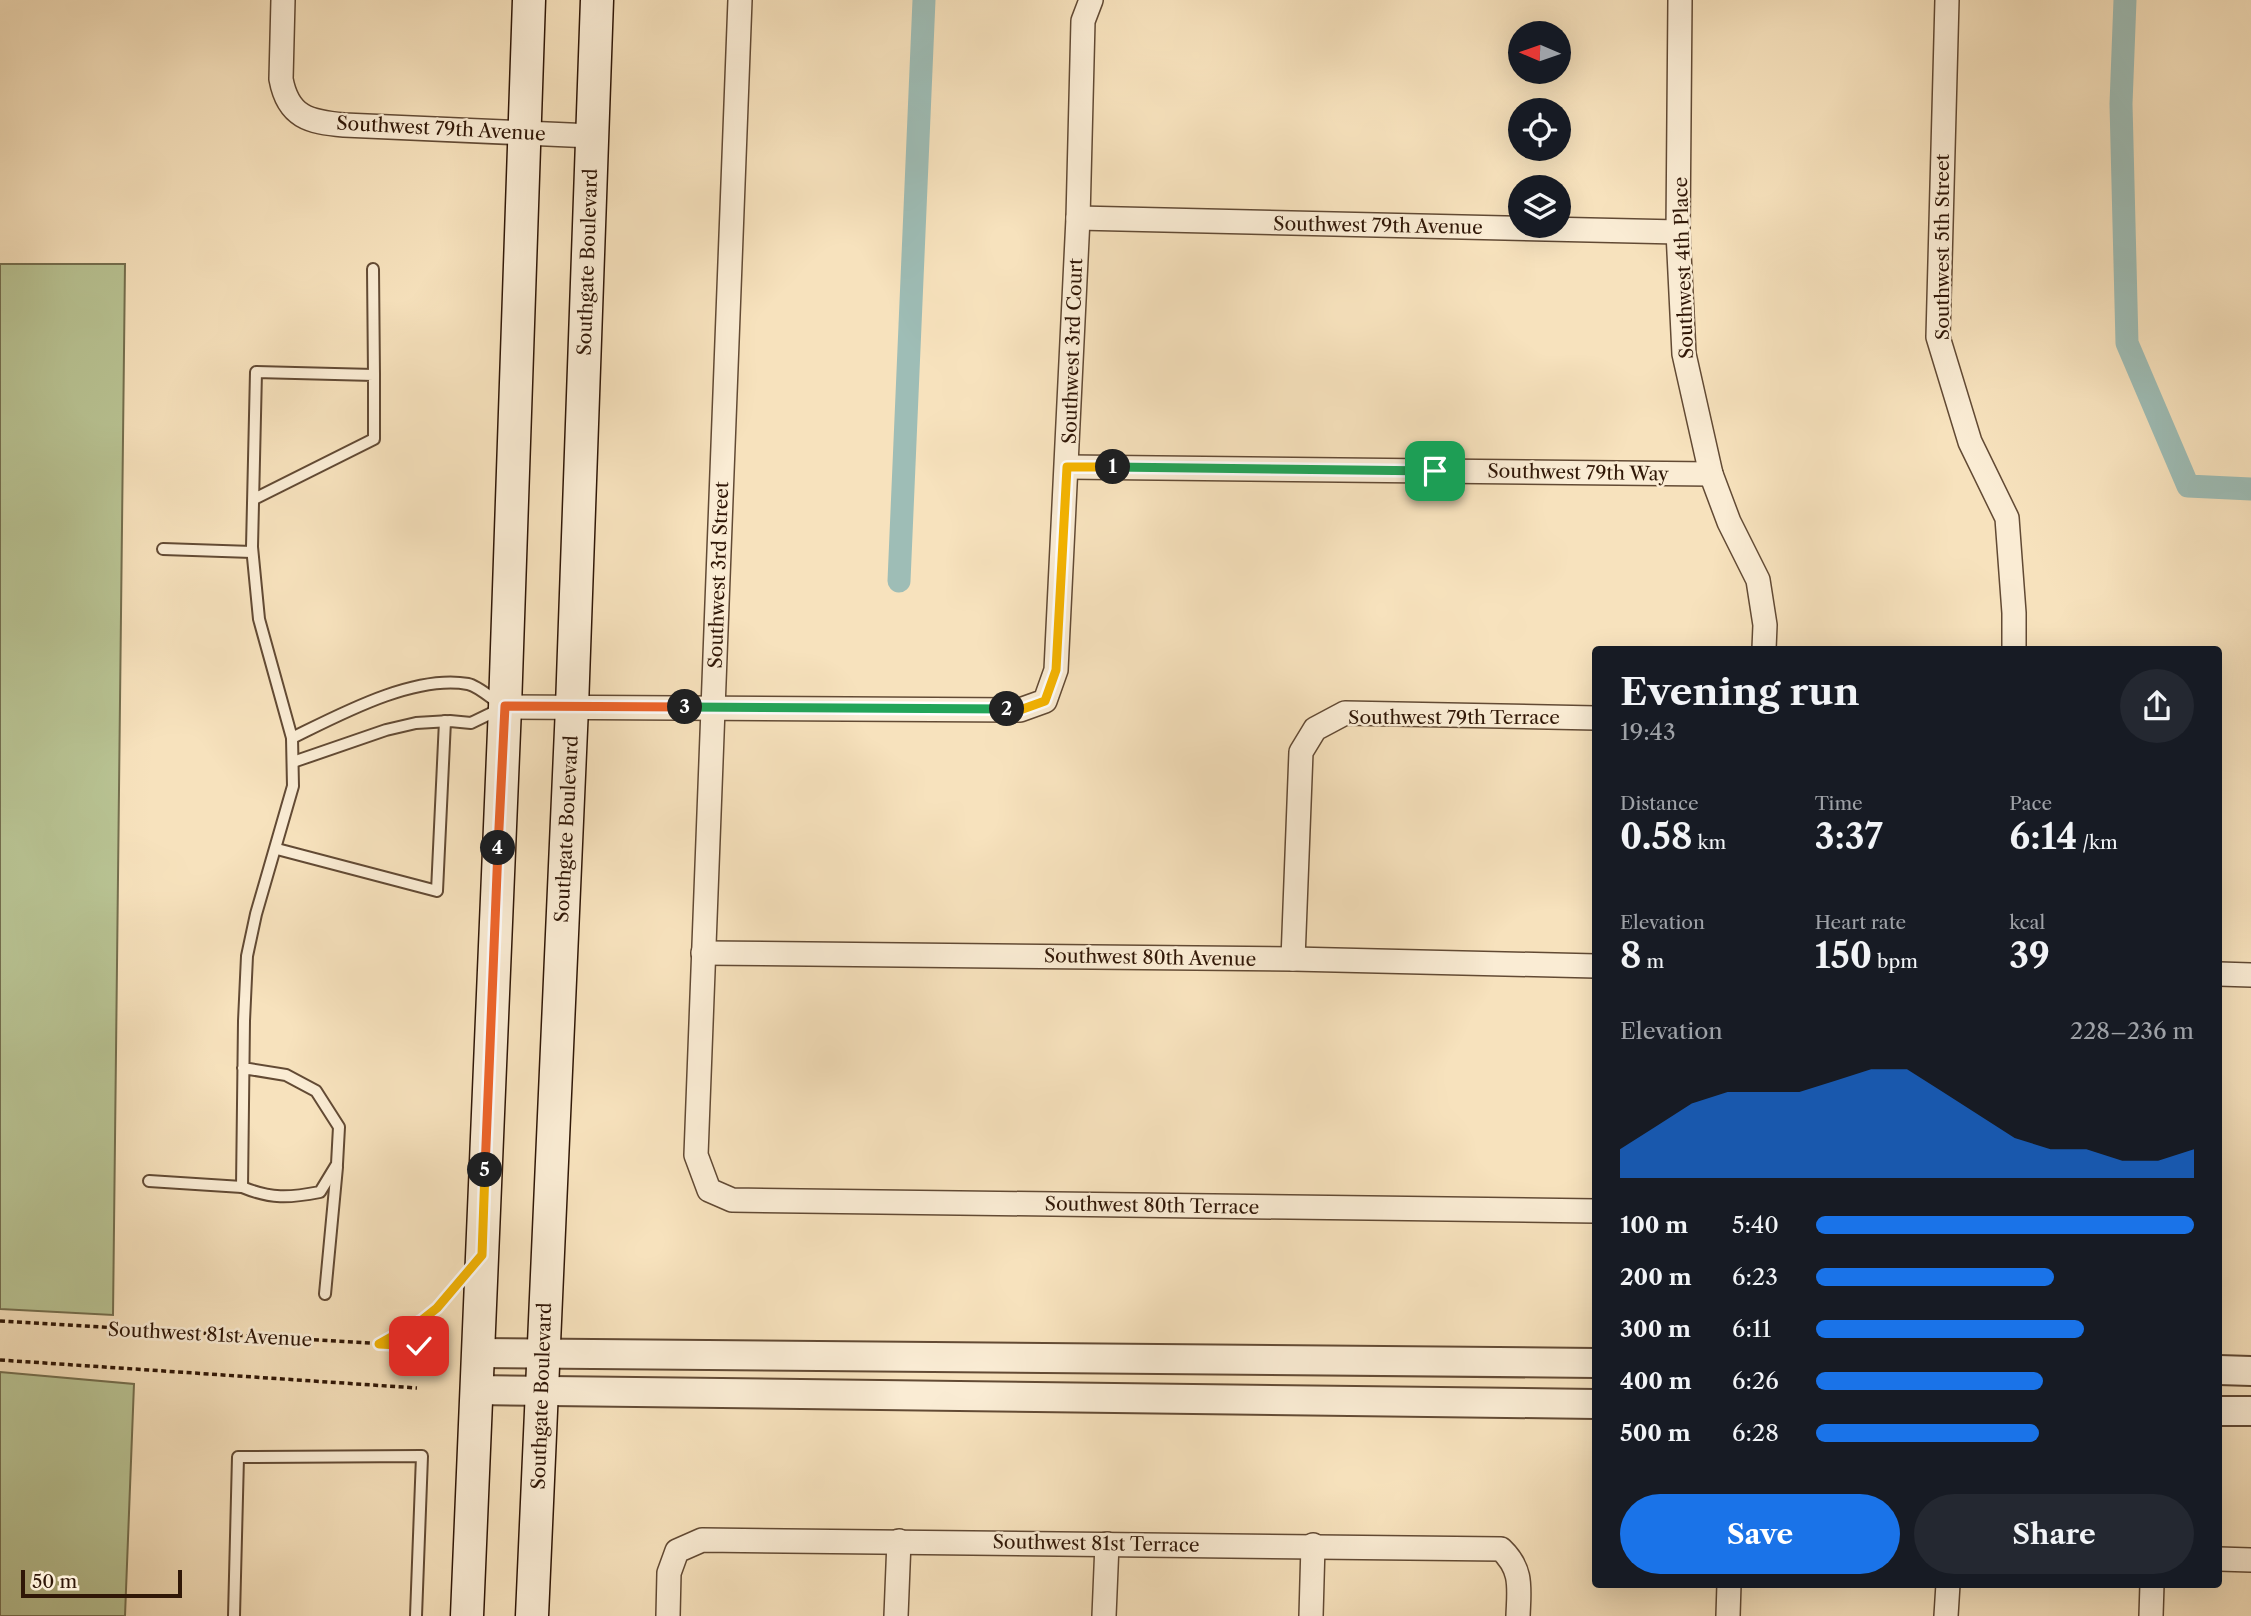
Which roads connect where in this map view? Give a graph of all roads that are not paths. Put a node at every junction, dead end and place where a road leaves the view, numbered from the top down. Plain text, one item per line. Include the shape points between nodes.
1 (283, 0) edge
2 (529, 0) edge
3 (597, 0) edge
4 (740, 0) edge
5 (1091, 0) edge
6 (1681, 0) edge
7 (1947, 0) edge
8 (524, 132) junction
9 (592, 136) junction
10 (1078, 218) junction
11 (1678, 232) junction
12 (373, 269) dead end
13 (374, 375) junction
14 (1067, 467) junction
15 (1712, 474) junction
16 (254, 499) junction
17 (163, 549) dead end
18 (252, 552) junction
19 (1764, 646) edge
20 (2014, 646) edge
21 (505, 706) junction
22 (713, 706) junction
23 (572, 707) junction
24 (1592, 718) edge
25 (445, 721) junction
26 (292, 738) junction
27 (293, 762) junction
28 (277, 849) junction
29 (703, 953) junction
30 (1293, 958) junction
31 (1592, 965) edge
32 (2222, 974) edge
33 (2251, 975) edge
34 (243, 1068) junction
35 (337, 1164) junction
36 (149, 1181) dead end
37 (242, 1187) junction
38 (709, 1190) joint
39 (1592, 1211) edge
40 (326, 1294) dead end
41 (477, 1353) junction
42 (542, 1355) junction
43 (1592, 1363) edge
44 (2222, 1370) edge
45 (2251, 1371) edge
46 (476, 1390) junction
47 (541, 1392) junction
48 (1592, 1404) edge
49 (2222, 1411) edge
50 (2251, 1411) edge
51 (898, 1541) junction
52 (1107, 1544) junction
53 (1313, 1545) junction
54 (2222, 1559) edge
55 (2251, 1560) edge
56 (1729, 1588) edge
57 (1948, 1588) edge
58 (2152, 1588) edge
59 (234, 1616) edge
60 (416, 1616) edge
61 (467, 1616) edge
62 (532, 1616) edge
63 (667, 1616) edge
64 (896, 1616) edge
65 (1104, 1616) edge
66 (1311, 1616) edge
67 (1518, 1616) edge
68 (1728, 1616) edge
69 (1946, 1616) edge
70 (2151, 1616) edge

1 - 8 street, Southwest 79th Avenue via 281,79 294,109 307,119
2 - 8 main road
3 - 9 main road, Southgate Boulevard
4 - 22 street, Southwest 3rd Street
5 - 10 street, Southwest 3rd Court via 1083,21
6 - 11 street, Southwest 4th Place
7 - 20 street, Southwest 5th Street via 1938,337 1970,442 2007,518
8 - 9 street, Southwest 79th Avenue
8 - 21 main road
9 - 23 main road, Southgate Boulevard
10 - 11 street, Southwest 79th Avenue
10 - 14 street, Southwest 3rd Court
11 - 15 street, Southwest 4th Place via 1684,354
12 - 13 lane
13 - 16 lane via 374,439
13 - 16 lane via 256,372
14 - 15 street, Southwest 79th Way
14 - 22 street, Southwest 3rd Court via 1056,670 1045,701 1020,710
15 - 19 street, Southwest 4th Place via 1729,522 1758,580
16 - 18 lane
17 - 18 lane
18 - 26 lane via 259,619
21 - 23 street
21 - 25 lane via 471,723
21 - 26 lane via 470,684 417,686 367,702
21 - 41 main road
22 - 23 street
22 - 29 street, Southwest 3rd Street
23 - 42 main road, Southgate Boulevard
24 - 30 street, Southwest 79th Terrace via 1345,713 1315,729 1301,752
25 - 27 lane via 386,730
25 - 28 lane via 437,891
26 - 27 lane
27 - 28 lane via 293,786
28 - 34 lane via 247,956
29 - 30 street, Southwest 80th Avenue
29 - 38 street, Southwest 3rd Street via 696,1155
30 - 31 street, Southwest 80th Avenue
32 - 33 street
34 - 35 lane via 286,1075 316,1091 339,1127
34 - 37 lane
35 - 37 lane via 320,1192 288,1198
35 - 40 lane
36 - 37 lane
38 - 39 street, Southwest 80th Terrace via 732,1200
41 - 42 street
41 - 46 main road
42 - 43 street
42 - 47 main road, Southgate Boulevard
44 - 45 street
46 - 47 street
46 - 61 main road
47 - 48 street
47 - 62 main road, Southgate Boulevard
49 - 50 street
51 - 52 street, Southwest 81st Terrace
51 - 63 street, Southwest 81st Terrace via 702,1539 677,1551 669,1573
51 - 64 street
52 - 53 street, Southwest 81st Terrace
52 - 65 street
53 - 66 street
53 - 67 street, Southwest 81st Terrace via 1501,1549 1513,1560 1519,1581
54 - 55 street
56 - 68 street
57 - 69 street
58 - 70 street
59 - 60 lane via 238,1457 422,1456

